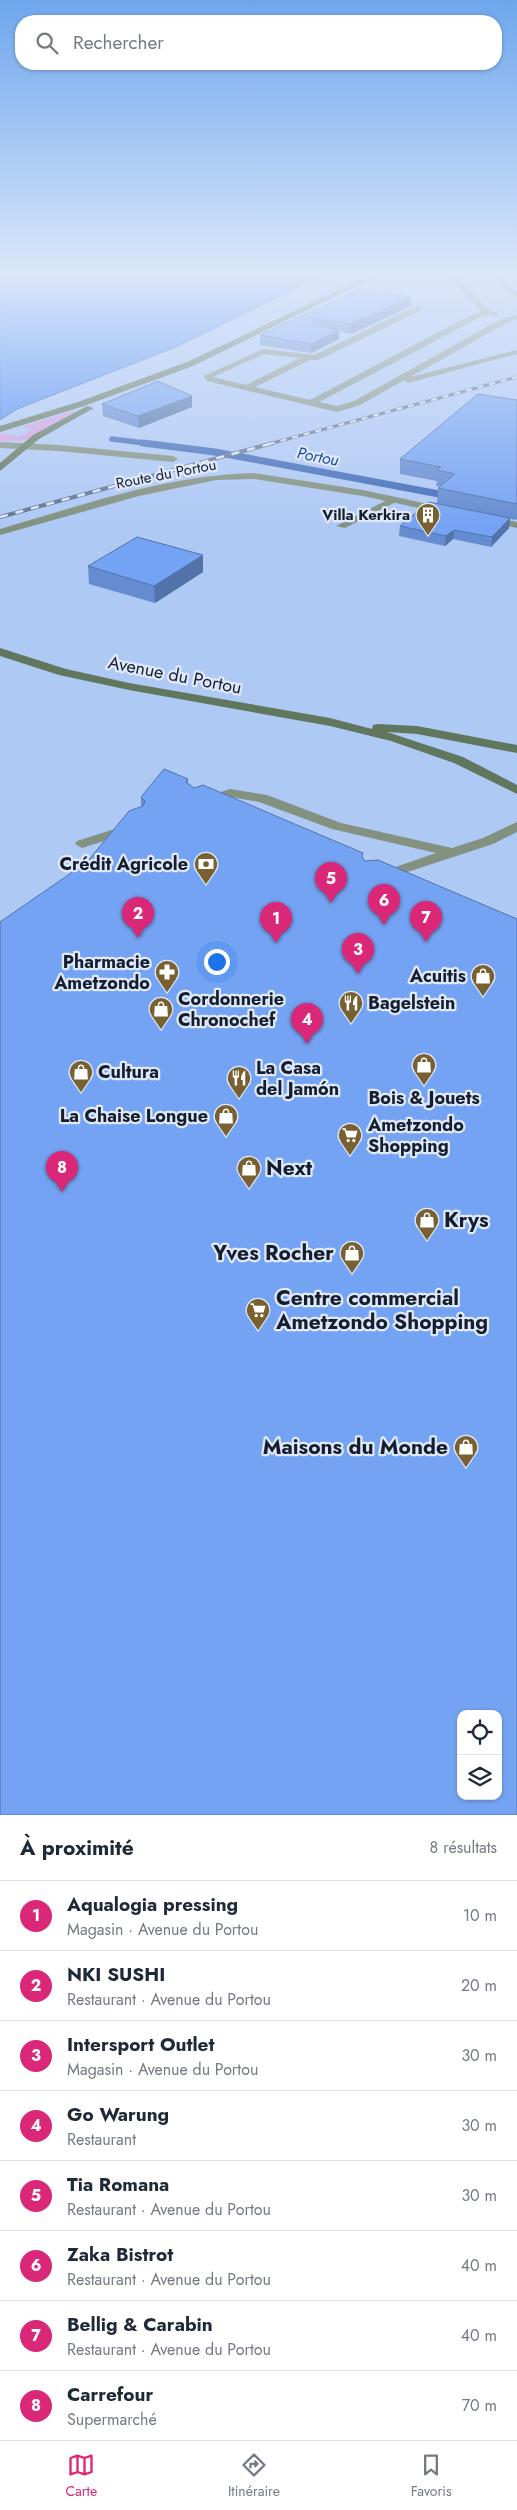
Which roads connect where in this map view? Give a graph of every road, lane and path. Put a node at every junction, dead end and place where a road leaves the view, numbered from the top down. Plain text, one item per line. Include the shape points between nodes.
1 (205, 357) edge
2 (250, 357) edge
3 (301, 357) edge
4 (319, 357) edge
5 (399, 357) edge
6 (439, 357) edge
7 (499, 357) edge
8 (307, 358) junction
9 (385, 386) junction
10 (247, 388) junction
11 (122, 390) junction
12 (311, 403) junction
13 (0, 429) edge
14 (0, 445) edge
15 (23, 446) junction
16 (173, 459) dead end
17 (0, 468) edge
18 (395, 500) junction
19 (451, 512) edge
20 (480, 517) edge
21 (517, 525) edge
22 (342, 526) dead end
23 (0, 532) edge
24 (0, 652) edge
25 (345, 726) junction
26 (517, 749) edge
27 (517, 790) edge
28 (196, 805) edge
29 (138, 825) edge
30 (517, 826) edge
31 (82, 844) dead end
32 (453, 852) junction
33 (369, 880) edge

1 - 11 main road
2 - 10 street via 208,376
3 - 8 street
4 - 8 street
5 - 12 street
6 - 9 street
7 - 9 street
8 - 10 street
9 - 12 street via 357,403 337,409
10 - 12 street
11 - 13 main road
11 - 15 main road
14 - 15 street
15 - 16 street
15 - 17 main road
18 - 19 street, Route du Portou
18 - 22 street
18 - 23 street, Route du Portou via 254,476 216,477 137,493
20 - 21 street
24 - 25 main road, Avenue du Portou via 69,673
25 - 26 main road, Avenue du Portou via 417,730
25 - 27 main road, Avenue du Portou via 441,753 492,775
28 - 32 street via 230,793 262,798 337,826
29 - 31 street
30 - 32 street via 488,841
32 - 33 street

